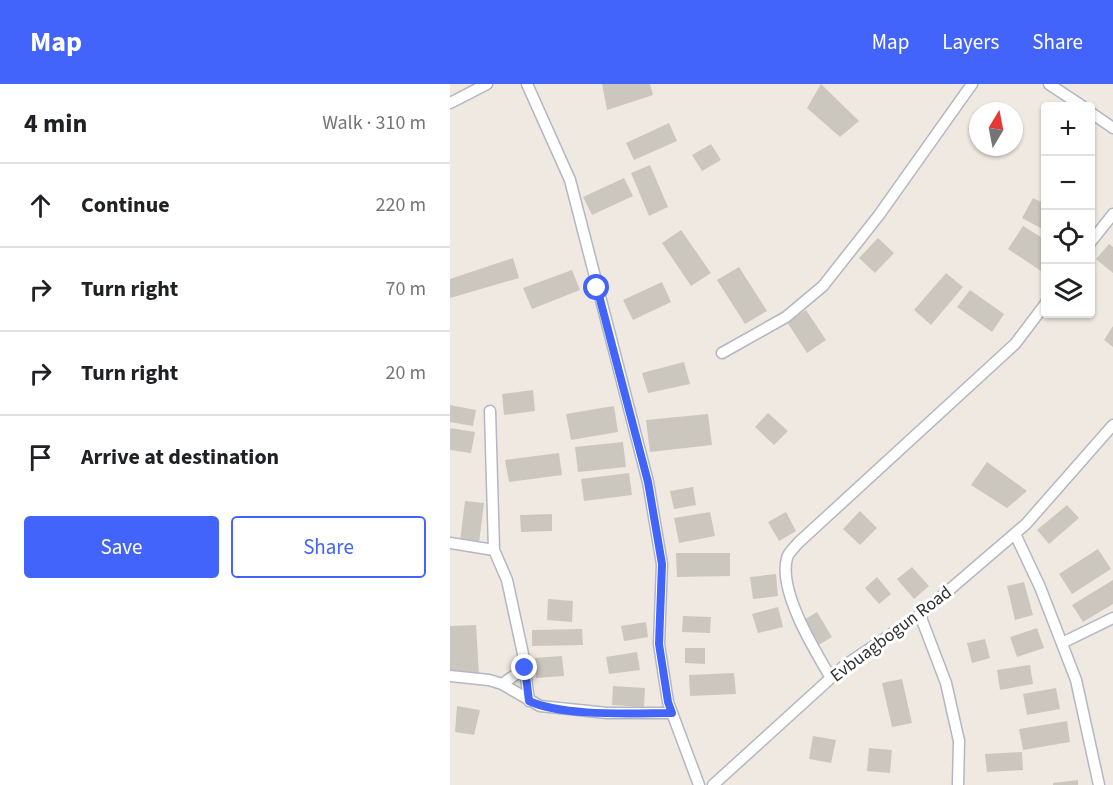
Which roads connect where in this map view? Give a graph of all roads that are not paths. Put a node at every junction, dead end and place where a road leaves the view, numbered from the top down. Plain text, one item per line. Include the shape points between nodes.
1 (487, 84) edge
2 (527, 84) edge
3 (972, 84) edge
4 (1049, 84) edge
5 (1076, 102) edge
6 (450, 103) edge
7 (1095, 115) edge
8 (1113, 128) edge
9 (1113, 214) edge
10 (1095, 237) edge
11 (1041, 309) edge
12 (722, 353) dead end
13 (490, 411) dead end
14 (1113, 425) edge
15 (1015, 534) junction
16 (450, 543) edge
17 (494, 550) junction
18 (920, 615) junction
19 (1113, 618) edge
20 (1062, 643) junction
21 (525, 668) junction
22 (450, 676) edge
23 (831, 678) junction
24 (502, 684) junction
25 (529, 701) junction
26 (672, 713) junction
27 (699, 785) edge
28 (713, 785) edge
29 (958, 785) edge
30 (1099, 785) edge

1 - 6 street
2 - 26 street via 570,180 648,482 662,564 659,644
3 - 12 street via 823,286 786,316
4 - 5 street
7 - 8 street
9 - 10 street
11 - 23 street via 1014,344 787,556 789,590 805,635
13 - 17 street
14 - 15 street, Evbuagbogun Road
15 - 18 street, Evbuagbogun Road
15 - 20 street
16 - 17 street
17 - 21 street via 507,580
18 - 23 street, Evbuagbogun Road
18 - 29 street via 946,683 957,729
19 - 20 street
20 - 30 street via 1076,680
21 - 24 street
21 - 25 street
22 - 24 street
23 - 28 street, Evbuagbogun Road
24 - 25 street
25 - 26 street via 548,708
26 - 27 street

